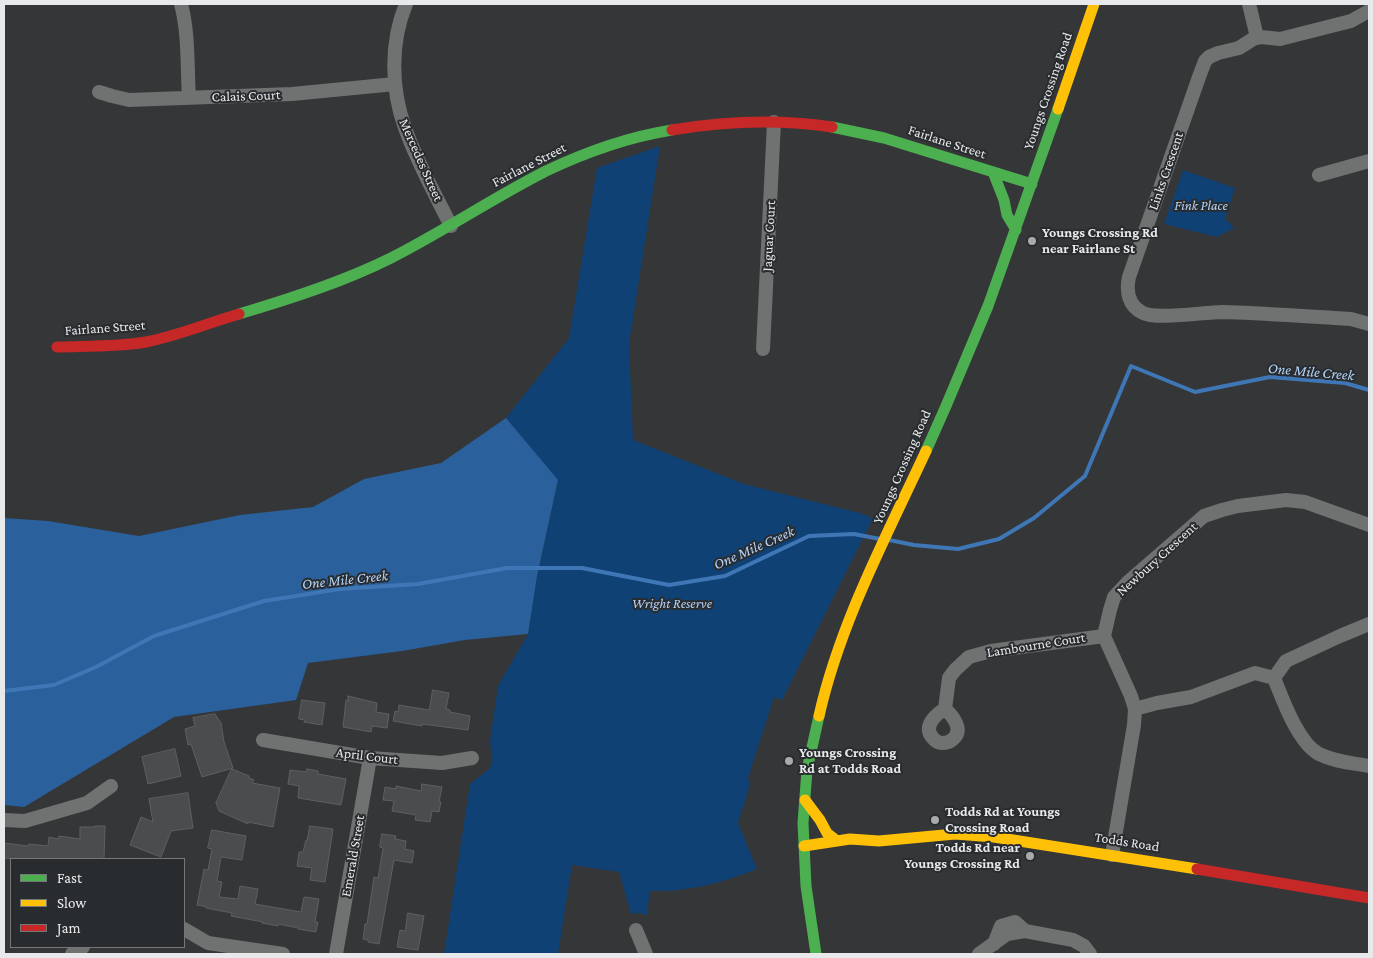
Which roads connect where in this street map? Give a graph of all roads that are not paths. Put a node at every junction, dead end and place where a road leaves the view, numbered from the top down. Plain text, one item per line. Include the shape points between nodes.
1 (181, 4) edge
2 (406, 4) edge
3 (1094, 4) edge
4 (1249, 4) edge
5 (1369, 11) edge
6 (1257, 37) junction
7 (395, 84) junction
8 (99, 92) dead end
9 (189, 98) junction
10 (774, 122) junction
11 (1369, 161) edge
12 (993, 172) junction
13 (1319, 175) dead end
14 (1032, 184) junction
15 (451, 226) junction
16 (1016, 230) junction
17 (1369, 324) edge
18 (57, 347) dead end
19 (763, 349) dead end
20 (1369, 526) edge
21 (1369, 624) edge
22 (1104, 636) junction
23 (1274, 678) junction
24 (945, 709) dead end
25 (1135, 709) junction
26 (264, 740) dead end
27 (370, 758) junction
28 (472, 758) dead end
29 (1369, 766) edge
30 (110, 786) dead end
31 (805, 800) junction
32 (4, 820) edge
33 (837, 841) junction
34 (879, 841) junction
35 (804, 846) junction
36 (851, 850) dead end
37 (1112, 854) junction
38 (1369, 898) edge
39 (185, 930) edge
40 (636, 930) dead end
41 (283, 954) edge
42 (336, 954) edge
43 (646, 954) edge
44 (816, 954) edge
45 (979, 954) edge
46 (1090, 954) edge

1 - 9 street via 186,31
2 - 7 street, Mercedes Street via 395,47
3 - 14 street, Youngs Crossing Road
4 - 6 street
5 - 6 street via 1351,21 1280,39
6 - 17 street, Links Crescent via 1239,48 1212,55 1205,61 1129,277 1130,300 1138,311 1151,316 1224,312 1351,319
7 - 9 street, Calais Court via 292,94
7 - 15 street, Mercedes Street via 404,127
8 - 9 street, Calais Court via 129,100
10 - 12 street, Fairlane Street via 821,126 872,136
10 - 15 street, Fairlane Street via 734,122 682,128 602,148 547,171
10 - 19 street, Jaguar Court
11 - 13 street
12 - 14 street, Fairlane Street
12 - 16 street via 1007,215
14 - 16 street, Youngs Crossing Road
15 - 18 street, Fairlane Street via 387,260 271,305 145,342
16 - 31 street, Youngs Crossing Road via 977,334 843,638 824,694 807,770
20 - 22 street, Newbury Crescent via 1305,502 1286,500 1230,508 1204,516 1114,597
21 - 23 street via 1286,661
22 - 24 street, Lambourne Court via 991,651 969,657 949,678
22 - 25 street
23 - 25 street via 1255,673 1191,697
23 - 29 street via 1303,741 1318,754
25 - 37 street
26 - 27 street, April Court
27 - 28 street, April Court via 442,762
27 - 42 street, Emerald Street
30 - 32 street via 87,803 25,821
31 - 33 street via 827,833
31 - 35 street, Youngs Crossing Road
33 - 34 street, Todds Road
33 - 35 street, Todds Road
34 - 36 street, Todds Road
34 - 37 street, Todds Road via 955,834
35 - 44 street, Youngs Crossing Road via 808,860 809,914
37 - 38 street, Todds Road
39 - 41 street via 208,943
40 - 43 street
45 - 46 street via 994,945 1001,926 1015,922 1025,932 1073,940

